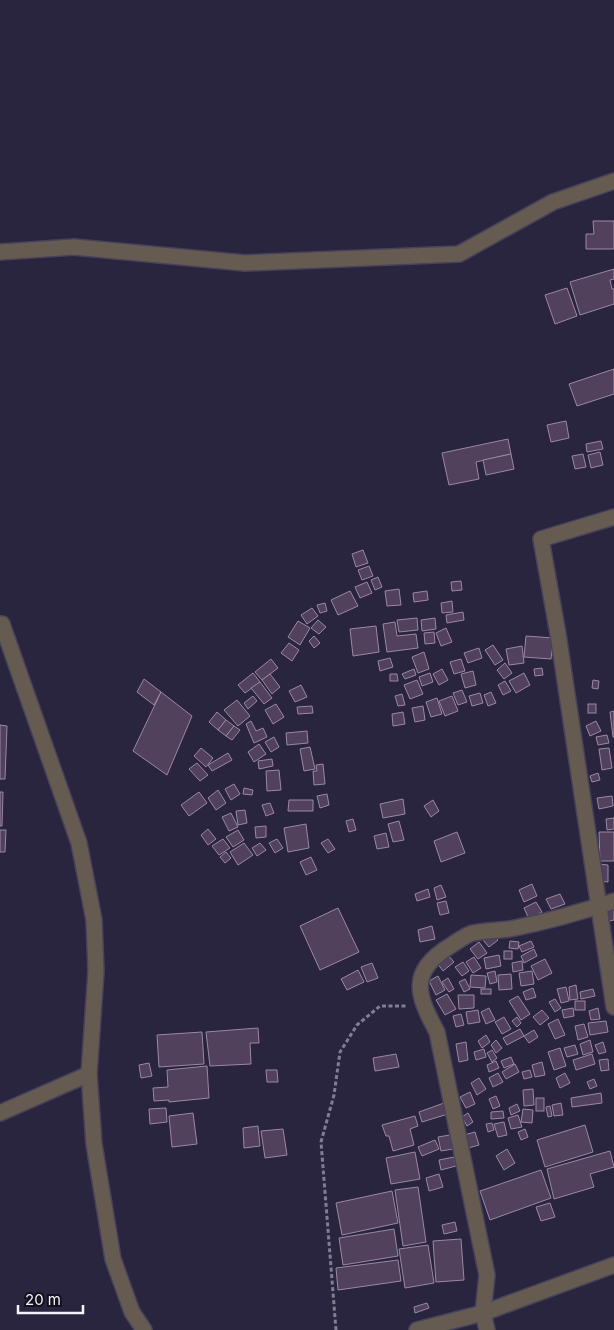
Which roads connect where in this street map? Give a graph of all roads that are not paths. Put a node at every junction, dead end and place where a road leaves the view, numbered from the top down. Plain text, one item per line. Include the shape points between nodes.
1 (614, 181) edge
2 (0, 252) edge
3 (614, 517) edge
4 (0, 624) edge
5 (614, 901) edge
6 (599, 906) junction
7 (614, 1007) edge
8 (89, 1074) junction
9 (0, 1113) edge
10 (614, 1265) edge
11 (483, 1313) junction
12 (144, 1330) edge
13 (416, 1330) edge
14 (487, 1330) edge

1 - 2 street via 553,202 459,254 245,263 74,247
3 - 6 street via 541,539
4 - 8 street via 79,843 94,920 96,971
5 - 6 street
6 - 7 street
6 - 11 street via 513,928 471,934 437,954 424,967 420,985 423,1006 437,1032 487,1275
8 - 9 street
8 - 12 street via 94,1144 113,1259 132,1312
10 - 11 street
11 - 13 street
11 - 14 street

